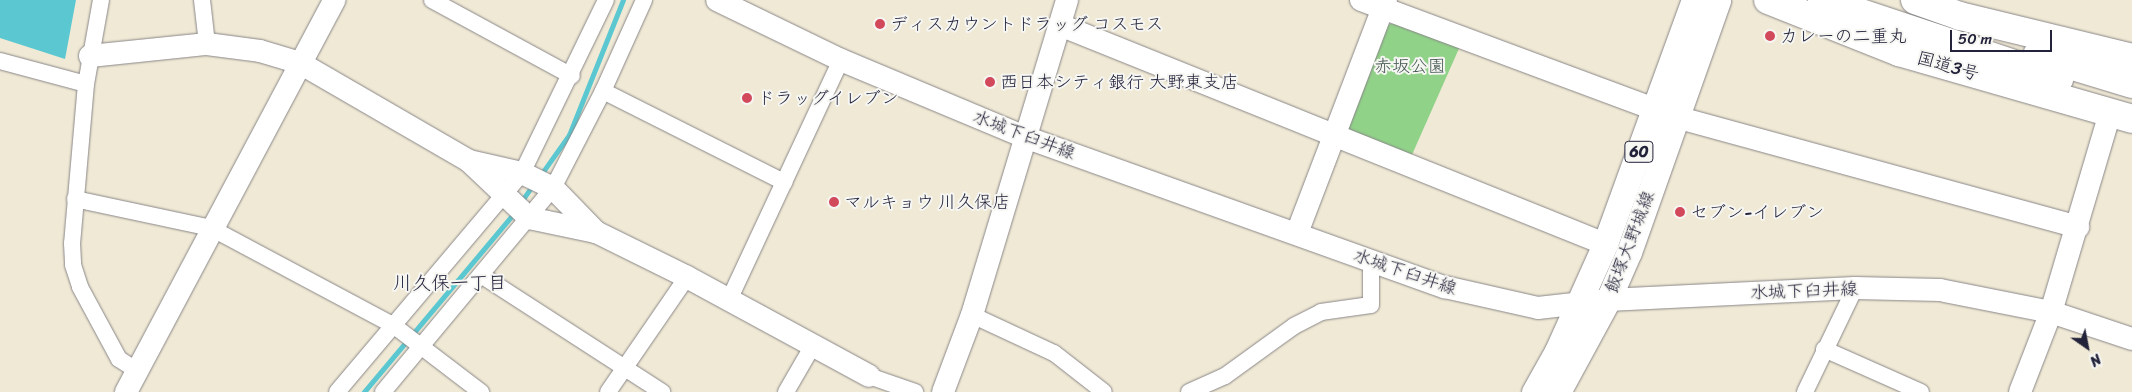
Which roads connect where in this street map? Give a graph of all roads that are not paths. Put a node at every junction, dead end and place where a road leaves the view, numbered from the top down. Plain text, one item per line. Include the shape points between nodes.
1 (101, 0) edge
2 (202, 0) edge
3 (334, 0) edge
4 (432, 0) edge
5 (606, 0) edge
6 (644, 0) edge
7 (717, 0) edge
8 (1067, 0) edge
9 (1361, 0) edge
10 (1694, 0) edge
11 (1718, 0) edge
12 (1768, 0) edge
13 (1822, 0) edge
14 (1875, 0) edge
15 (1915, 0) edge
16 (1385, 5) edge
17 (1963, 8) edge
18 (1060, 25) junction
19 (207, 44) junction
20 (2079, 47) junction
21 (90, 56) junction
22 (2132, 58) edge
23 (841, 60) junction
24 (0, 61) edge
25 (300, 63) junction
26 (2132, 70) edge
27 (572, 76) junction
28 (86, 84) junction
29 (2132, 84) edge
30 (603, 91) junction
31 (2125, 111) edge
32 (1666, 113) junction
33 (1331, 136) junction
34 (1025, 137) junction
35 (469, 161) junction
36 (522, 173) junction
37 (784, 182) junction
38 (553, 188) junction
39 (504, 196) junction
40 (75, 199) junction
41 (529, 218) junction
42 (2078, 227) junction
43 (211, 228) junction
44 (596, 232) junction
45 (1297, 233) junction
46 (1605, 244) junction
47 (1371, 262) junction
48 (482, 275) junction
49 (687, 277) junction
50 (1855, 288) junction
51 (729, 300) junction
52 (1608, 300) junction
53 (1579, 303) junction
54 (2052, 312) junction
55 (972, 315) junction
56 (395, 326) junction
57 (2132, 339) edge
58 (419, 346) junction
59 (812, 347) junction
60 (1824, 349) junction
61 (625, 368) junction
62 (136, 370) junction
63 (873, 384) edge
64 (1916, 391) edge
65 (126, 392) edge
66 (337, 392) edge
67 (383, 392) edge
68 (480, 392) edge
69 (608, 392) edge
70 (662, 392) edge
71 (786, 392) edge
72 (915, 392) edge
73 (943, 392) edge
74 (1104, 392) edge
75 (1189, 392) edge
76 (1534, 392) edge
77 (1558, 392) edge
78 (1805, 392) edge
79 (2020, 392) edge

1 - 21 street
2 - 19 street
3 - 25 street
4 - 27 street
5 - 27 street
6 - 30 street
7 - 23 street, 水城下臼井線
8 - 18 street
9 - 16 street
10 - 32 main road, 飯塚大野城線 / 60
11 - 32 main road, 飯塚大野城線 / 60
12 - 31 highway, 国道3号 via 1899,52
13 - 31 highway via 1984,56
14 - 29 highway
15 - 17 highway
16 - 32 street
16 - 33 street
17 - 20 highway
18 - 33 street
18 - 34 street
19 - 21 street
19 - 25 street via 260,51
20 - 22 highway
20 - 26 highway
21 - 28 street
23 - 34 street, 水城下臼井線
23 - 37 street
24 - 28 street
25 - 35 street
25 - 43 street
27 - 36 street
28 - 40 street
30 - 37 street
30 - 38 street
31 - 42 street
32 - 42 street
32 - 46 main road, 飯塚大野城線 / 60
32 - 52 main road, 飯塚大野城線 / 60 via 1629,252
33 - 45 street
33 - 46 street
34 - 45 street, 水城下臼井線
34 - 55 street
35 - 36 street
35 - 39 street
36 - 38 street
36 - 39 street
37 - 51 street
38 - 41 street
38 - 44 street
39 - 41 street
39 - 56 street
40 - 43 street
40 - 62 street via 72,243 80,287 119,359
41 - 44 street
41 - 48 street
42 - 54 street
43 - 56 street
43 - 62 street
44 - 49 street
45 - 47 street, 水城下臼井線
46 - 53 main road, 飯塚大野城線 / 60
47 - 53 street, 水城下臼井線 via 1445,288 1538,308
47 - 75 street via 1371,304 1321,312 1294,326 1225,376
48 - 58 street
48 - 61 street
49 - 51 street
49 - 61 street
50 - 52 street, 水城下臼井線
50 - 54 street, 水城下臼井線 via 1940,290
50 - 60 street
51 - 59 street
52 - 53 street, 水城下臼井線
52 - 77 main road, 飯塚大野城線 / 60
53 - 76 main road, 飯塚大野城線 / 60
54 - 57 street, 水城下臼井線
54 - 79 street
55 - 73 street
55 - 74 street via 1054,353
56 - 58 street
56 - 66 street
58 - 67 street
58 - 68 street
59 - 63 street
59 - 71 street
60 - 64 street
60 - 78 street
61 - 69 street
61 - 70 street
62 - 65 street
63 - 72 street

